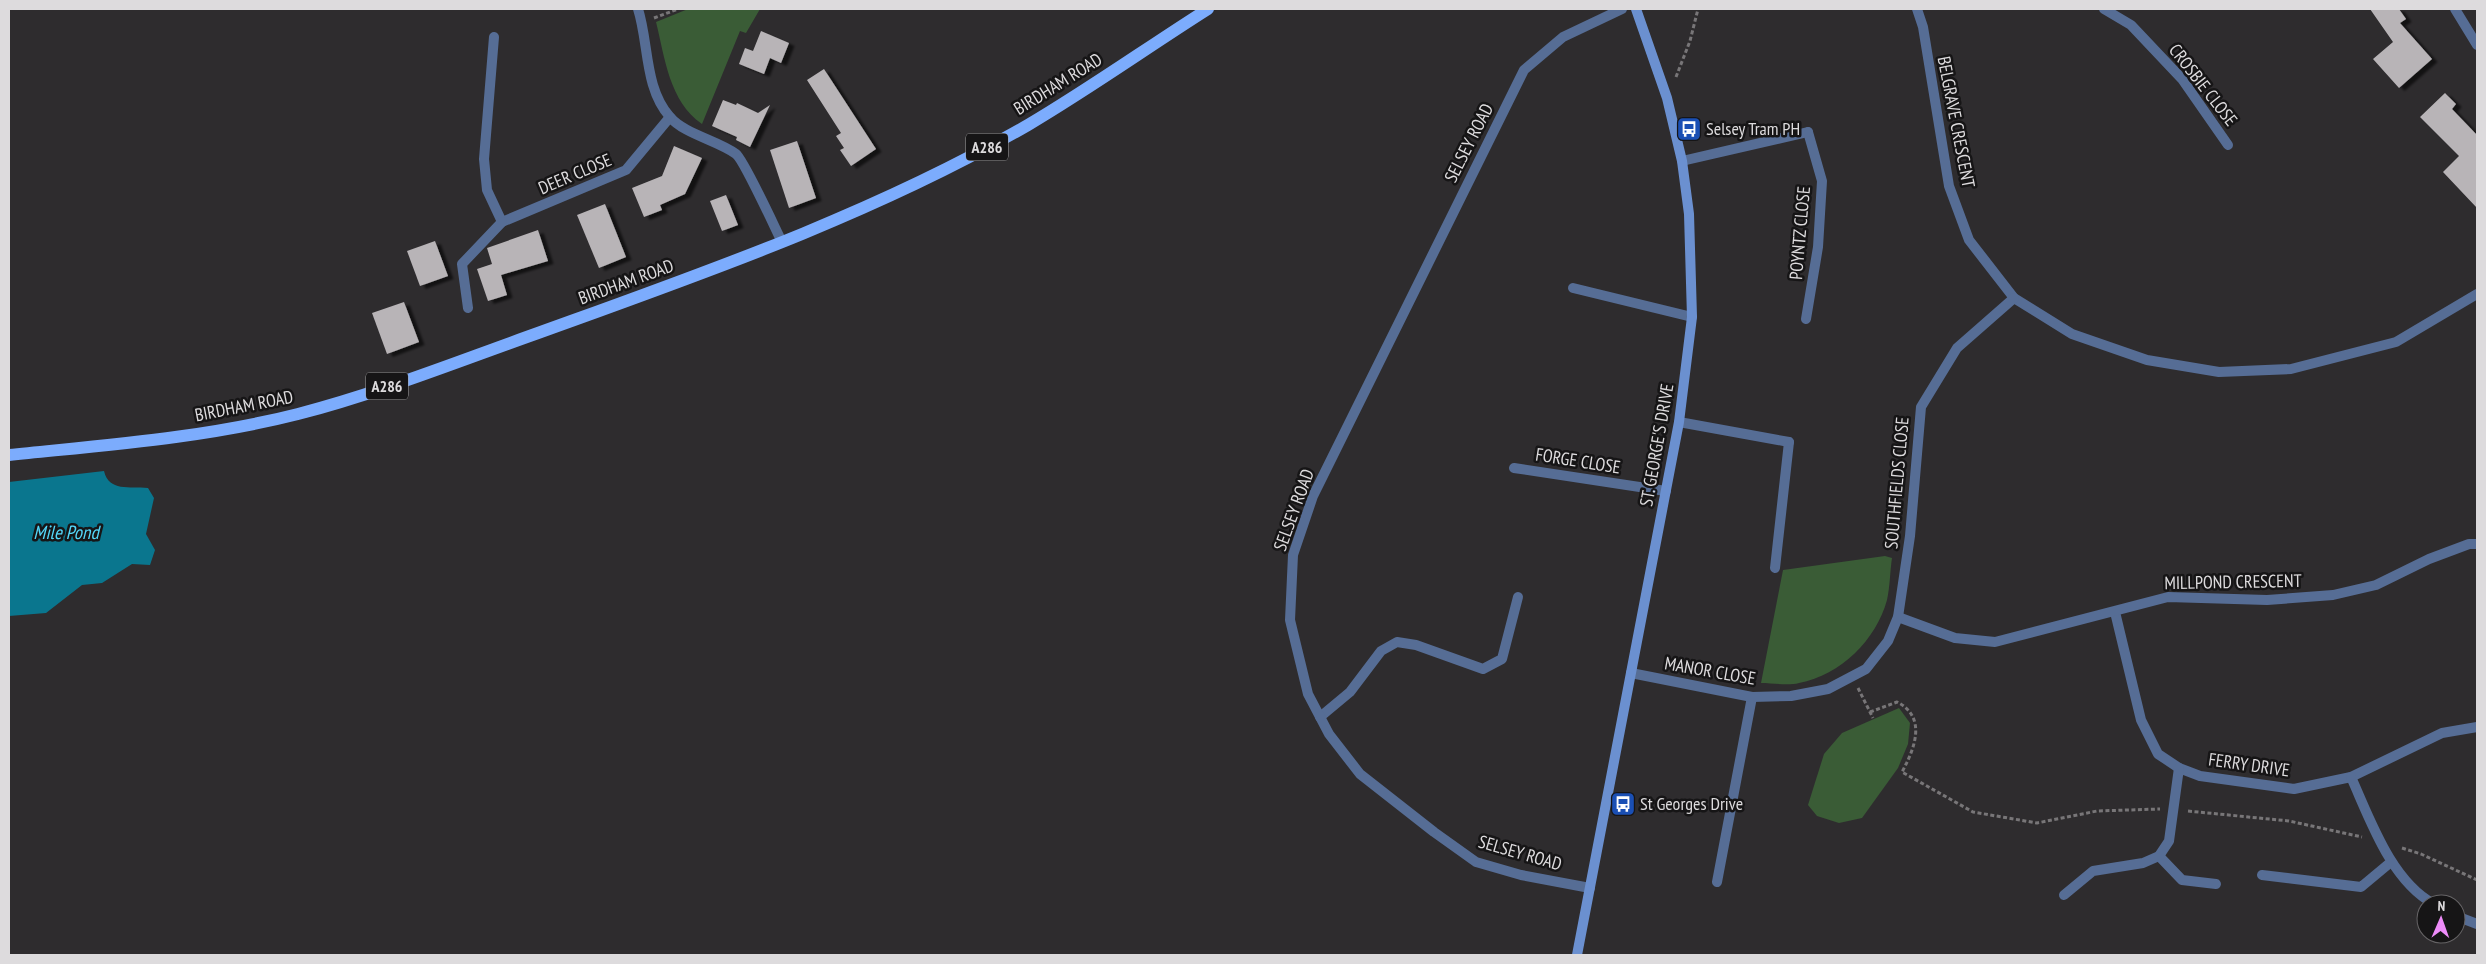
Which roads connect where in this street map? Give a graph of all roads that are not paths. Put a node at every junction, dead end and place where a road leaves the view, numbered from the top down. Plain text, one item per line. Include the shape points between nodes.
1 (638, 9) edge
2 (1208, 9) edge
3 (1622, 9) edge
4 (1636, 9) edge
5 (1917, 9) edge
6 (2104, 9) edge
7 (2454, 9) edge
8 (494, 37) dead end
9 (2477, 45) edge
10 (670, 118) junction
11 (2228, 145) dead end
12 (1682, 161) junction
13 (502, 222) junction
14 (782, 242) junction
15 (1573, 288) dead end
16 (2477, 294) edge
17 (2014, 298) junction
18 (468, 308) dead end
19 (1692, 317) junction
20 (1806, 319) dead end
21 (1679, 422) junction
22 (9, 455) edge
23 (1514, 468) dead end
24 (1666, 491) junction
25 (2477, 544) edge
26 (1775, 568) dead end
27 (1518, 597) dead end
28 (2115, 612) junction
29 (1898, 617) junction
30 (1631, 673) junction
31 (1752, 697) junction
32 (1320, 717) junction
33 (2477, 727) edge
34 (2179, 768) junction
35 (2350, 776) junction
36 (2158, 856) junction
37 (2391, 862) junction
38 (2262, 874) dead end
39 (1718, 882) dead end
40 (2216, 884) dead end
41 (1590, 888) junction
42 (2420, 894) edge
43 (2064, 895) dead end
44 (1577, 955) edge

1 - 10 street via 652,86
2 - 14 main road, BIRDHAM ROAD / A286 via 1029,124 957,163
3 - 32 street, SELSEY ROAD via 1563,37 1524,70 1313,496 1293,555 1290,620 1308,694
4 - 12 main road, ST. GEORGE'S DRIVE via 1667,98
5 - 17 street, BELGRAVE CRESCENT via 1923,27 1950,186 1969,240
6 - 11 street, CROSBIE CLOSE via 2131,25 2182,79
7 - 9 street
8 - 13 street via 484,160 487,190
10 - 13 street, DEER CLOSE via 626,170
10 - 14 street via 737,155
12 - 19 main road, ST. GEORGE'S DRIVE via 1689,214
12 - 20 street, POYNTZ CLOSE via 1808,132 1822,181 1818,247
13 - 18 street, DEER CLOSE via 462,264
14 - 22 main road, BIRDHAM ROAD / A286 via 455,362 297,414 142,442
15 - 19 street
16 - 17 street, BELGRAVE CRESCENT via 2396,342 2291,369 2220,372 2147,360 2072,334
17 - 29 street, SOUTHFIELDS CLOSE via 1957,348 1921,407 1910,536
19 - 21 main road, ST. GEORGE'S DRIVE
21 - 24 main road, ST. GEORGE'S DRIVE
21 - 26 street via 1789,442
23 - 24 street, FORGE CLOSE
24 - 30 main road, ST. GEORGE'S DRIVE
25 - 28 street, MILLPOND CRESCENT via 2429,559 2376,585 2333,595 2267,600 2168,597
27 - 32 street via 1502,659 1483,669 1416,644 1397,642 1381,651 1350,692
28 - 29 street, MILLPOND CRESCENT via 1995,642 1955,638
28 - 34 street, FERRY DRIVE via 2141,720 2158,754
29 - 31 street, MANOR CLOSE via 1888,641 1866,669 1828,689 1791,696
30 - 31 street, MANOR CLOSE
30 - 41 main road, ST. GEORGE'S DRIVE
31 - 39 street
32 - 41 street, SELSEY ROAD via 1328,734 1360,774 1476,862 1521,875
33 - 35 street, FERRY DRIVE via 2442,733
34 - 35 street, FERRY DRIVE via 2200,776 2294,789
34 - 36 street via 2169,842
35 - 37 street
36 - 40 street via 2182,880
36 - 43 street via 2143,863 2093,871
37 - 38 street via 2361,887
37 - 42 street
41 - 44 main road

